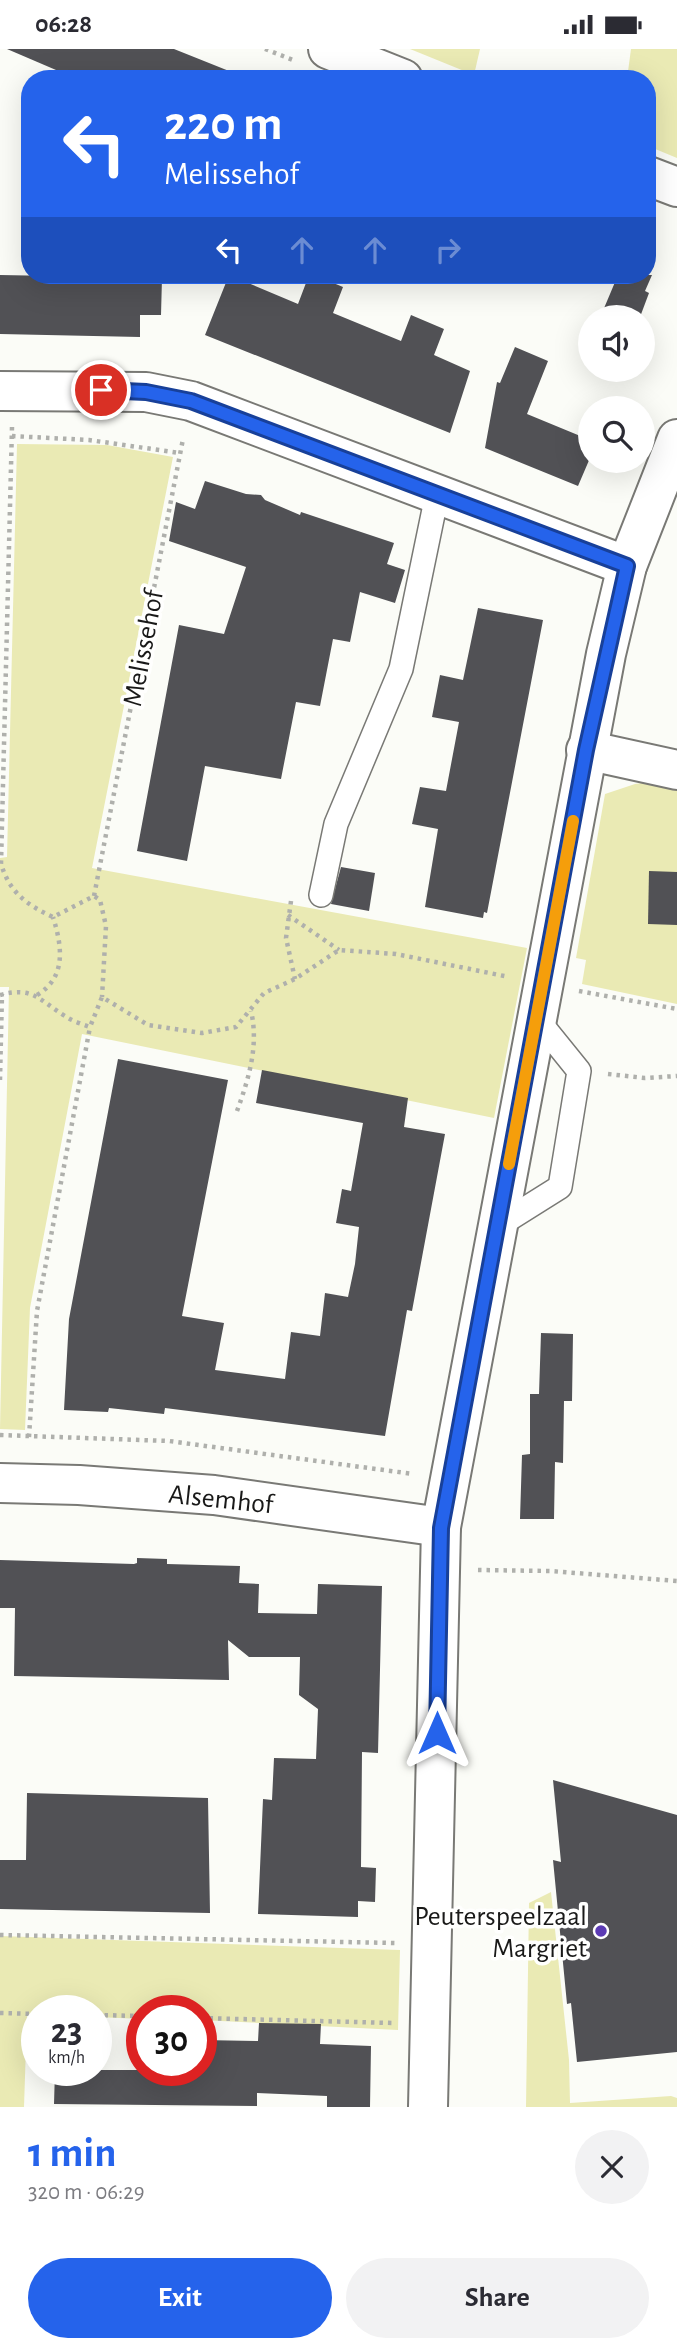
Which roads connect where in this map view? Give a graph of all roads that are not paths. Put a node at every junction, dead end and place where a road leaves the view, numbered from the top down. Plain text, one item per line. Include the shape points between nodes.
1 (328, 49) edge
2 (380, 70) edge
3 (656, 179) edge
4 (677, 187) edge
5 (6, 391) edge
6 (677, 439) edge
7 (437, 495) junction
8 (627, 566) junction
9 (586, 750) junction
10 (677, 770) edge
11 (321, 895) road end
12 (540, 1002) junction
13 (498, 1226) junction
14 (0, 1483) edge
15 (441, 1528) junction
16 (428, 2107) edge

1 - 2 street
3 - 4 street
5 - 7 street via 146,392 191,401
6 - 8 street
7 - 8 street
7 - 11 lane via 401,669 336,824
8 - 9 street
9 - 10 street
9 - 12 street
12 - 13 street
12 - 13 lane via 579,1071 559,1187
13 - 15 street
14 - 15 street, Alsemhof via 214,1495
15 - 16 street

